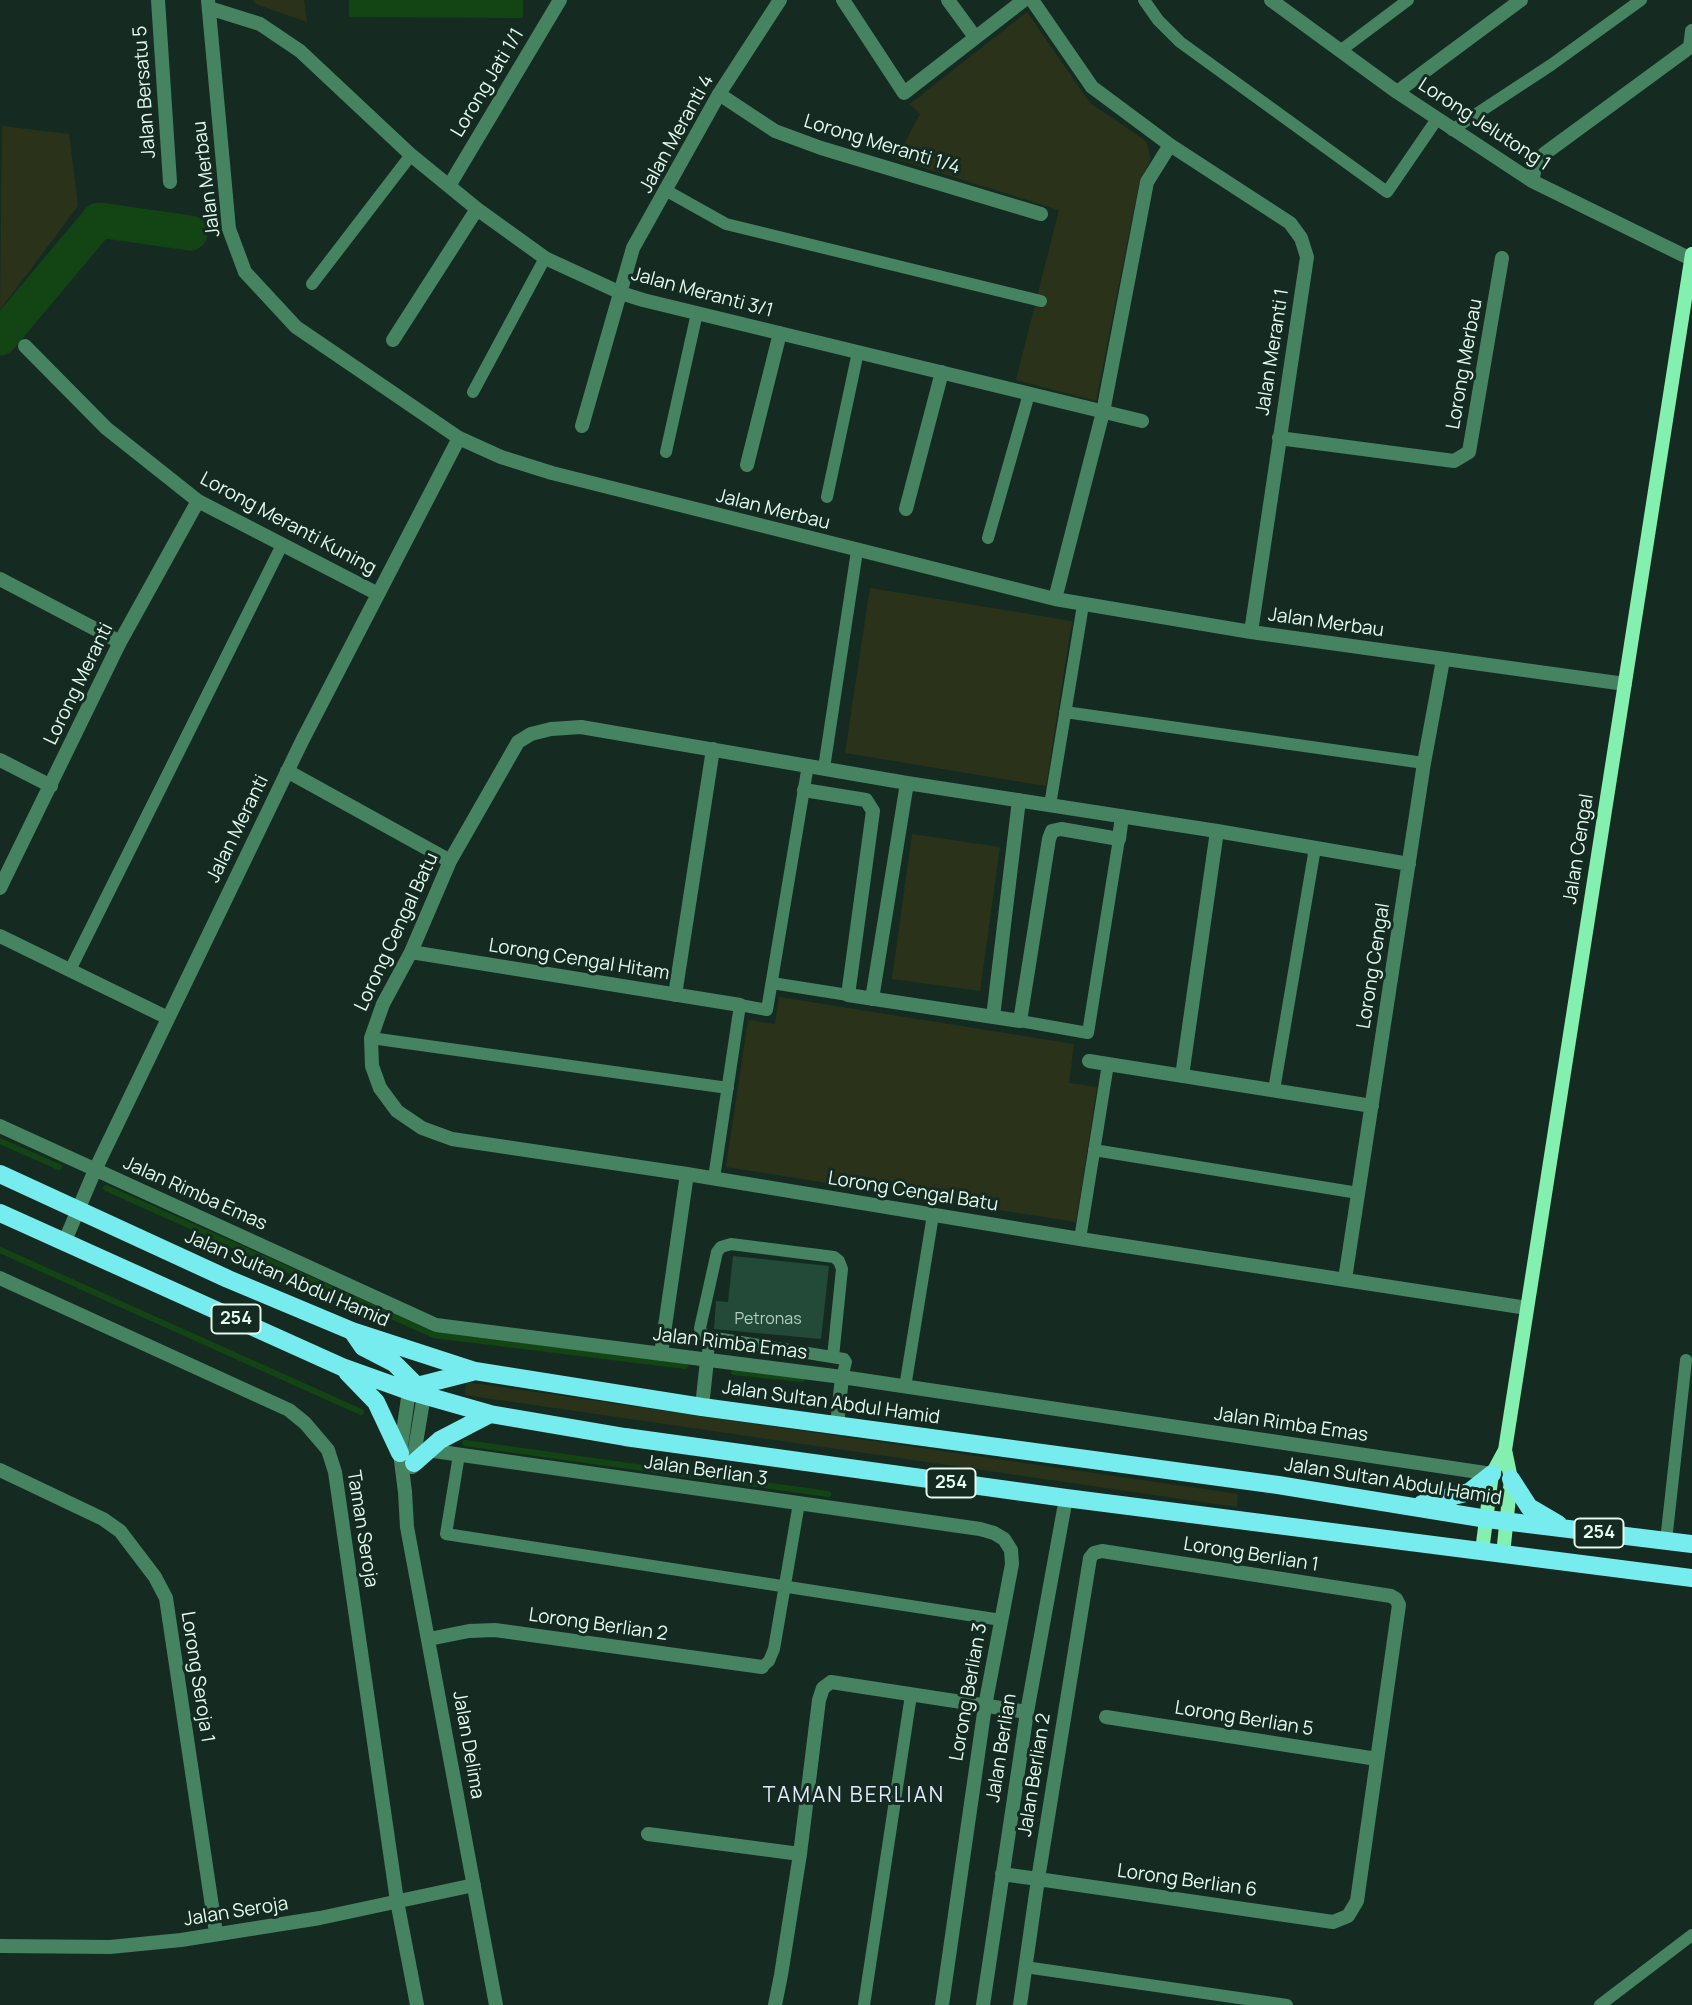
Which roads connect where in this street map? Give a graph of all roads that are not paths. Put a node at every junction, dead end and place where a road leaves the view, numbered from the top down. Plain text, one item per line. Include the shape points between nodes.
1 (158, 0) edge
2 (560, 0) edge
3 (780, 0) edge
4 (843, 0) edge
5 (948, 0) edge
6 (1024, 0) edge
7 (1032, 0) edge
8 (1144, 0) edge
9 (1408, 0) edge
10 (1521, 0) edge
11 (1641, 0) edge
12 (1279, 2) edge
13 (208, 4) edge
14 (1692, 32) edge
15 (975, 37) junction
16 (1340, 51) junction
17 (1397, 92) junction
18 (719, 94) junction
19 (1437, 119) junction
20 (1452, 130) junction
21 (1170, 145) junction
22 (411, 155) junction
23 (1532, 181) junction
24 (170, 182) dead end
25 (449, 186) junction
26 (667, 191) junction
27 (477, 209) junction
28 (1041, 214) dead end
29 (1692, 257) edge
30 (545, 258) junction
31 (1502, 258) dead end
32 (312, 284) dead end
33 (621, 293) junction
34 (1041, 301) dead end
35 (697, 313) junction
36 (780, 334) junction
37 (393, 340) dead end
38 (25, 346) dead end
39 (858, 352) junction
40 (942, 372) junction
41 (473, 392) dead end
42 (1028, 394) junction
43 (1103, 412) junction
44 (1142, 421) dead end
45 (582, 426) dead end
46 (459, 438) junction
47 (1279, 438) junction
48 (666, 452) dead end
49 (747, 465) dead end
50 (827, 497) dead end
51 (198, 501) junction
52 (906, 509) dead end
53 (988, 538) dead end
54 (282, 545) junction
55 (857, 551) junction
56 (0, 579) edge
57 (378, 594) junction
58 (1055, 599) junction
59 (1083, 605) junction
60 (1251, 632) junction
61 (120, 642) junction
62 (1443, 660) junction
63 (1625, 684) junction
64 (1065, 712) junction
65 (713, 749) junction
66 (0, 760) edge
67 (1424, 763) junction
68 (808, 765) junction
69 (824, 768) junction
70 (287, 771) junction
71 (907, 783) junction
72 (51, 786) junction
73 (804, 790) junction
74 (1019, 800) junction
75 (1051, 805) junction
76 (1122, 816) junction
77 (1217, 831) junction
78 (1119, 839) junction
79 (1315, 848) junction
80 (450, 861) junction
81 (1409, 864) junction
82 (0, 888) edge
83 (0, 936) edge
84 (411, 952) junction
85 (70, 970) junction
86 (772, 983) junction
87 (675, 995) junction
88 (848, 995) junction
89 (872, 999) junction
90 (740, 1005) junction
91 (993, 1017) junction
92 (168, 1018) junction
93 (1020, 1021) junction
94 (371, 1038) junction
95 (1089, 1061) dead end
96 (1108, 1064) junction
97 (1182, 1076) junction
98 (727, 1088) junction
99 (1274, 1090) junction
100 (1372, 1106) junction
101 (0, 1126) edge
102 (1094, 1150) junction
103 (95, 1170) junction
104 (0, 1174) edge
105 (687, 1174) junction
106 (713, 1178) junction
107 (1358, 1193) junction
108 (77, 1210) junction
109 (0, 1213) edge
110 (933, 1214) junction
111 (1080, 1239) junction
112 (64, 1243) junction
113 (0, 1278) edge
114 (1345, 1279) junction
115 (1527, 1308) junction
116 (352, 1331) junction
117 (710, 1337) junction
118 (661, 1354) junction
119 (833, 1357) junction
120 (707, 1360) junction
121 (1686, 1360) dead end
122 (342, 1367) junction
123 (475, 1371) junction
124 (842, 1377) junction
125 (905, 1387) junction
126 (417, 1391) junction
127 (702, 1406) junction
128 (490, 1413) junction
129 (837, 1425) junction
130 (427, 1450) junction
131 (1505, 1450) junction
132 (459, 1455) junction
133 (407, 1458) junction
134 (0, 1470) edge
135 (1492, 1474) junction
136 (1511, 1479) junction
137 (1066, 1499) junction
138 (799, 1503) junction
139 (1412, 1506) junction
140 (1486, 1519) junction
141 (1506, 1521) junction
142 (980, 1529) joint
143 (1569, 1530) junction
144 (1666, 1541) junction
145 (1692, 1544) edge
146 (1482, 1551) junction
147 (1094, 1553) joint
148 (1503, 1555) junction
149 (1692, 1578) edge
150 (786, 1587) junction
151 (1001, 1620) junction
152 (429, 1639) junction
153 (762, 1667) joint
154 (911, 1695) junction
155 (985, 1706) junction
156 (1027, 1712) junction
157 (1106, 1717) dead end
158 (1377, 1759) junction
159 (648, 1834) dead end
160 (800, 1854) junction
161 (1002, 1874) junction
162 (1038, 1880) junction
163 (474, 1885) junction
164 (397, 1901) junction
165 (216, 1933) junction
166 (1692, 1935) edge
167 (0, 1946) edge
168 (1026, 1967) junction
169 (417, 2005) edge
170 (496, 2005) edge
171 (775, 2005) edge
172 (864, 2005) edge
173 (942, 2005) edge
174 (984, 2005) edge
175 (1020, 2005) edge
176 (1287, 2005) edge
177 (1600, 2005) edge

1 - 24 street, Jalan Bersatu 5
2 - 25 street, Lorong Jati 1/1
3 - 18 street, Jalan Meranti 4
4 - 15 street via 904,93
5 - 15 street
6 - 15 street
7 - 21 street, Jalan Meranti 1 via 1092,88
8 - 19 lane via 1180,42 1387,192
9 - 16 lane
10 - 17 street
11 - 20 lane
12 - 16 street, Lorong Jelutong 1
13 - 22 street, Jalan Meranti 3/1 via 260,24 300,51
13 - 46 street, Jalan Merbau via 229,229 245,272 296,327
14 - 23 street via 1690,47 1544,154
16 - 17 street, Lorong Jelutong 1
17 - 19 street, Lorong Jelutong 1
18 - 26 street, Jalan Meranti 4
18 - 28 street, Lorong Meranti 1/4 via 786,136
19 - 20 street, Lorong Jelutong 1
20 - 23 street, Lorong Jelutong 1
21 - 43 street via 1147,182
21 - 47 street, Jalan Meranti 1 via 1290,223 1301,238 1307,257
22 - 25 street, Jalan Meranti 3/1
22 - 32 lane
23 - 29 street, Lorong Jelutong 1
25 - 27 street, Jalan Meranti 3/1
26 - 33 street, Jalan Meranti 4 via 633,248
26 - 34 lane via 726,224
27 - 30 street, Jalan Meranti 3/1
27 - 37 street
29 - 63 street, Jalan Cengal
30 - 33 street, Jalan Meranti 3/1
30 - 41 lane
31 - 47 street, Lorong Merbau via 1469,452 1454,461
33 - 35 street, Jalan Meranti 3/1
33 - 45 street, Jalan Meranti 4
35 - 36 street, Jalan Meranti 3/1
35 - 48 lane
36 - 39 street, Jalan Meranti 3/1
36 - 49 street
38 - 51 street, Lorong Meranti Kuning via 106,428
39 - 40 street, Jalan Meranti 3/1
39 - 50 lane
40 - 42 street, Jalan Meranti 3/1
40 - 52 street
42 - 43 street, Jalan Meranti 3/1
42 - 53 lane
43 - 44 street, Jalan Meranti 3/1
43 - 58 street
46 - 55 street, Jalan Merbau via 552,473
46 - 57 street, Jalan Meranti
47 - 60 street, Jalan Meranti 1
51 - 54 street, Lorong Meranti Kuning
51 - 61 street, Lorong Meranti
54 - 57 street, Lorong Meranti Kuning
54 - 85 lane
55 - 58 street, Jalan Merbau
55 - 69 lane
56 - 61 street
57 - 70 street, Jalan Meranti
58 - 59 street, Jalan Merbau
59 - 60 street, Jalan Merbau
59 - 64 lane
60 - 62 street, Jalan Merbau
61 - 72 street, Lorong Meranti
62 - 63 street, Jalan Merbau
62 - 67 street, Lorong Cengal
63 - 115 street, Jalan Cengal
64 - 67 lane
64 - 75 lane
65 - 68 street, Lorong Cengal Batu
65 - 80 street, Lorong Cengal Batu via 581,727 531,734 518,742
65 - 87 street
66 - 72 street
67 - 81 street, Lorong Cengal
68 - 69 street, Lorong Cengal Batu
68 - 73 lane
69 - 71 street, Lorong Cengal Batu
70 - 80 street
70 - 92 street, Jalan Meranti
71 - 74 street, Lorong Cengal Batu
71 - 89 street
72 - 82 street, Lorong Meranti
73 - 86 lane
73 - 88 street via 866,800 873,811
74 - 75 street, Lorong Cengal Batu
74 - 91 street
75 - 76 street, Lorong Cengal Batu
76 - 77 street, Lorong Cengal Batu
76 - 78 street
77 - 79 street, Lorong Cengal Batu
77 - 97 street
78 - 93 street via 1052,831
78 - 93 lane via 1088,1032
79 - 81 street, Lorong Cengal Batu
79 - 99 lane
80 - 84 street, Lorong Cengal Batu
81 - 100 street, Lorong Cengal
83 - 85 street
84 - 87 street, Lorong Cengal Hitam
84 - 94 street, Lorong Cengal Batu
85 - 92 street
86 - 88 lane
86 - 90 lane via 767,1010
87 - 90 street, Lorong Cengal Hitam
88 - 89 street
89 - 91 street
90 - 98 lane
91 - 93 street
92 - 103 street, Jalan Meranti
94 - 98 lane
94 - 105 street, Lorong Cengal Batu via 372,1066 380,1088 397,1111 422,1128 452,1139
95 - 96 street
96 - 97 street
96 - 102 lane
97 - 99 street
98 - 106 lane
99 - 100 street
100 - 107 street, Lorong Cengal
101 - 103 street, Jalan Rimba Emas
102 - 107 lane
102 - 111 lane
103 - 108 street, Jalan Meranti
103 - 118 street, Jalan Rimba Emas via 436,1325
104 - 108 main road, Jalan Sultan Abdul Hamid / 254
105 - 106 street, Lorong Cengal Batu
105 - 118 street
106 - 110 street, Lorong Cengal Batu
107 - 114 street, Lorong Cengal
108 - 112 street, Jalan Meranti
108 - 116 main road, Jalan Sultan Abdul Hamid / 254
109 - 112 main road, 254
110 - 111 street, Lorong Cengal Batu
110 - 125 lane
111 - 114 street, Lorong Cengal Batu
112 - 122 main road, 254
113 - 164 street, Taman Seroja via 289,1410 328,1450 335,1472
114 - 115 street, Lorong Cengal Batu
115 - 131 street, Jalan Cengal
116 - 123 main road, Jalan Sultan Abdul Hamid / 254
116 - 126 main road via 363,1347 394,1363
117 - 119 lane
117 - 119 lane via 700,1328 721,1247 731,1244 834,1258 842,1269
117 - 120 lane
118 - 120 street, Jalan Rimba Emas
119 - 124 lane via 845,1360
120 - 124 street, Jalan Rimba Emas
120 - 127 street
121 - 144 lane
122 - 126 main road, 254
122 - 133 main road via 376,1402
123 - 126 main road
123 - 127 main road, Jalan Sultan Abdul Hamid / 254
124 - 125 street, Jalan Rimba Emas
124 - 129 street
125 - 135 street, Jalan Rimba Emas
126 - 128 main road, 254
126 - 133 street, Jalan Delima
127 - 129 main road, Jalan Sultan Abdul Hamid / 254
128 - 130 main road
128 - 137 main road, 254 via 625,1437
129 - 139 main road, Jalan Sultan Abdul Hamid / 254
130 - 132 street, Jalan Berlian 3
130 - 133 main road
131 - 135 street, Jalan Cengal
131 - 136 street, Jalan Cengal
132 - 138 street, Jalan Berlian 3
132 - 150 lane via 446,1534
133 - 152 street, Jalan Delima via 407,1527
134 - 165 street, Lorong Seroja 1 via 103,1518 120,1531 166,1598
135 - 139 main road via 1469,1492
135 - 140 street, Jalan Cengal
136 - 141 street, Jalan Cengal
136 - 143 main road via 1529,1507
137 - 146 main road, 254
137 - 156 street, Jalan Berlian
138 - 142 street, Jalan Berlian 3
138 - 150 lane
139 - 140 main road, Jalan Sultan Abdul Hamid / 254
140 - 141 main road, Jalan Sultan Abdul Hamid / 254
140 - 146 street, Jalan Cengal
141 - 143 main road, Jalan Sultan Abdul Hamid / 254
141 - 148 street, Jalan Cengal
142 - 151 street, Lorong Berlian 3 via 1004,1539 1011,1550
143 - 144 main road, Jalan Sultan Abdul Hamid / 254
144 - 145 main road, Jalan Sultan Abdul Hamid / 254
146 - 148 main road, 254
147 - 158 street, Lorong Berlian 1 via 1396,1599 1399,1605
147 - 162 street, Jalan Berlian 2
148 - 149 main road, 254
150 - 151 lane
150 - 153 lane via 774,1649
151 - 155 street, Lorong Berlian 3
152 - 153 street, Lorong Berlian 2 via 495,1630
152 - 163 street, Jalan Delima
154 - 155 street
154 - 160 street via 831,1682 823,1688
154 - 172 lane
155 - 156 street
155 - 173 street, Lorong Berlian 3
156 - 161 street, Jalan Berlian
157 - 158 street, Lorong Berlian 5
158 - 162 street, Lorong Berlian 6 via 1357,1900 1348,1916 1333,1922
159 - 160 street
160 - 171 street
161 - 162 street, Lorong Berlian 6
161 - 174 street, Jalan Berlian
162 - 168 street, Jalan Berlian 2
163 - 164 street, Jalan Seroja
163 - 170 street, Jalan Delima
164 - 165 street, Jalan Seroja
164 - 169 street, Taman Seroja
165 - 167 street, Jalan Seroja via 110,1947
166 - 177 lane
168 - 175 street, Jalan Berlian 2
168 - 176 lane

